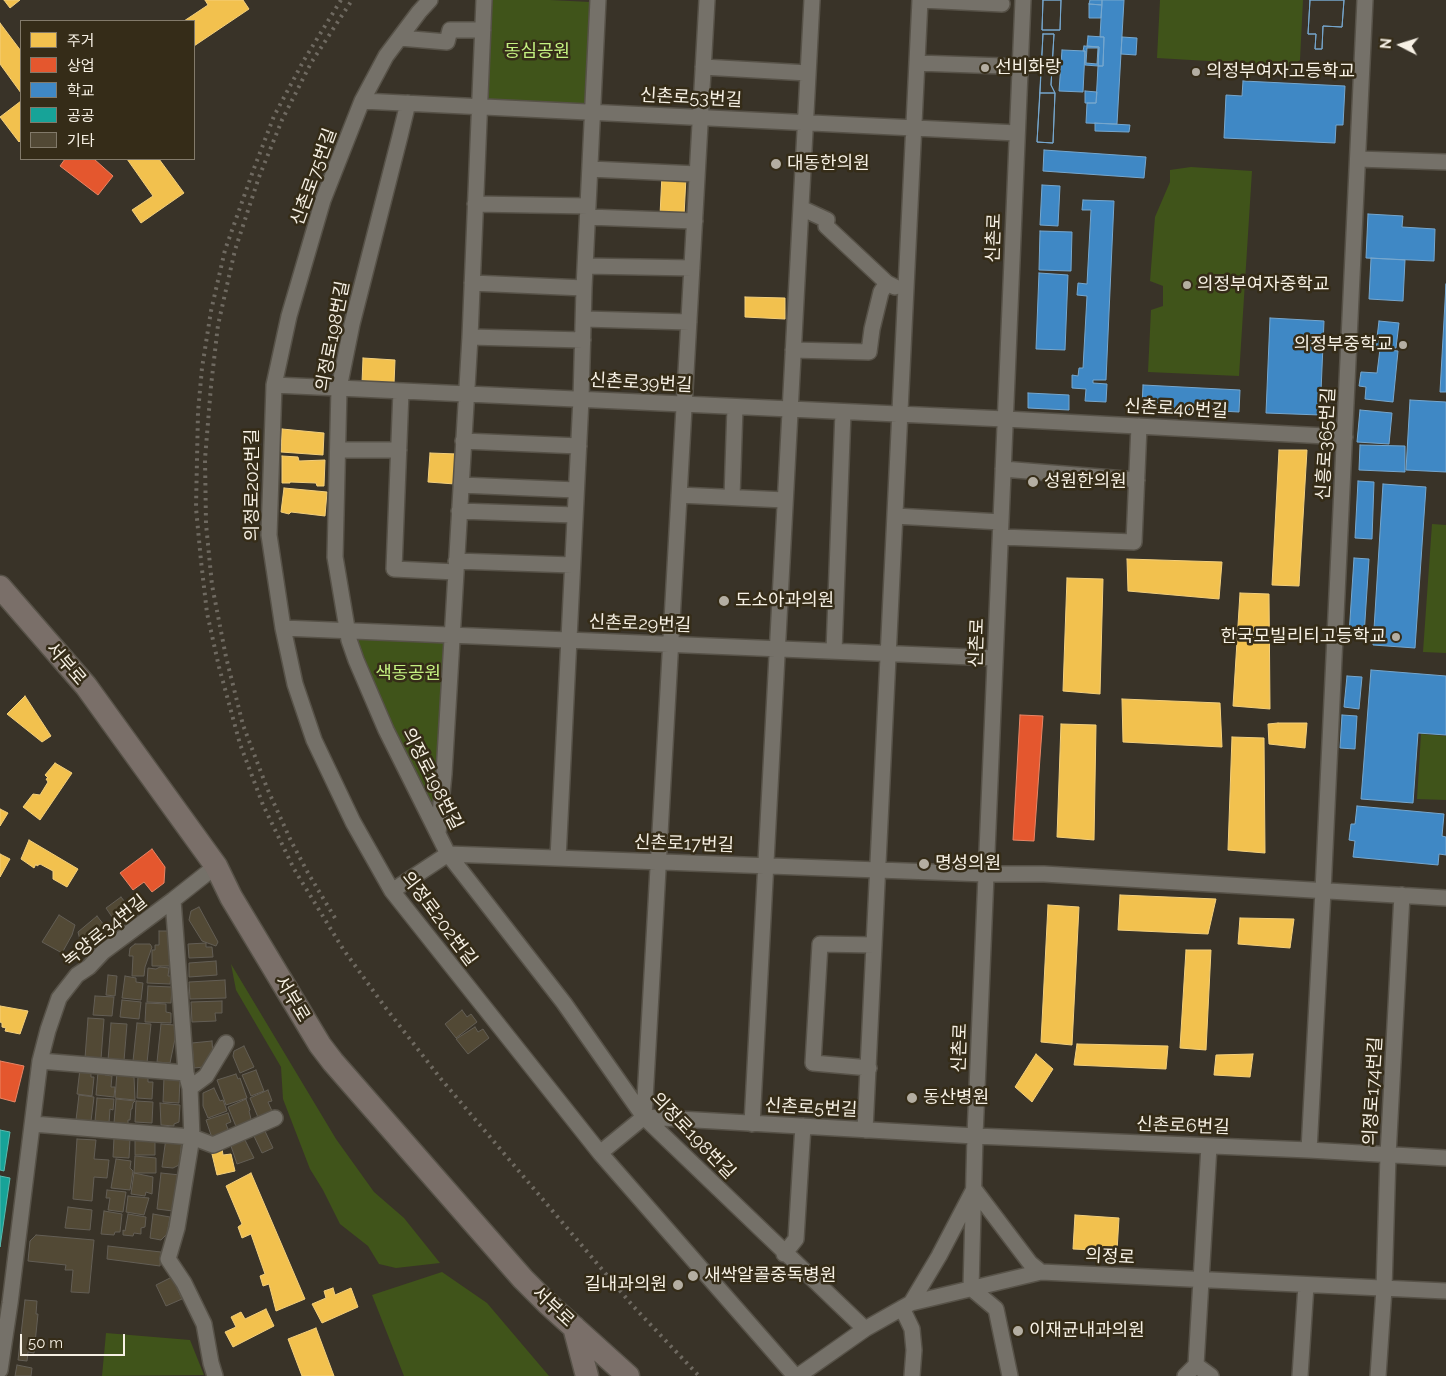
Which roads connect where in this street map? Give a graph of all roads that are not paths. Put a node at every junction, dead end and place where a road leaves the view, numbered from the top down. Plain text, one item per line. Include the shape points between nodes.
1 (430, 0) edge
2 (484, 0) edge
3 (598, 0) edge
4 (707, 0) edge
5 (812, 0) edge
6 (920, 0) edge
7 (1023, 0) edge
8 (1365, 0) edge
9 (1002, 4) dead end
10 (483, 30) junction
11 (400, 38) junction
12 (917, 63) junction
13 (1003, 66) dead end
14 (704, 67) junction
15 (808, 73) junction
16 (362, 101) junction
17 (408, 103) junction
18 (479, 106) junction
19 (592, 112) junction
20 (701, 117) junction
21 (805, 122) junction
22 (914, 128) junction
23 (1017, 133) junction
24 (1358, 158) junction
25 (1446, 162) edge
26 (590, 169) junction
27 (697, 174) junction
28 (474, 204) junction
29 (801, 208) junction
30 (588, 212) junction
31 (695, 221) junction
32 (586, 266) junction
33 (692, 268) junction
34 (472, 282) junction
35 (887, 283) junction
36 (584, 288) junction
37 (906, 292) junction
38 (584, 318) junction
39 (689, 322) junction
40 (470, 337) junction
41 (584, 340) junction
42 (793, 350) junction
43 (274, 385) junction
44 (339, 388) junction
45 (402, 391) junction
46 (466, 394) junction
47 (581, 399) junction
48 (684, 404) junction
49 (735, 407) junction
50 (790, 409) junction
51 (843, 412) junction
52 (900, 414) junction
53 (1005, 419) junction
54 (1139, 426) junction
55 (1345, 437) junction
56 (463, 441) junction
57 (579, 446) junction
58 (338, 450) junction
59 (399, 450) junction
60 (1003, 469) junction
61 (1137, 480) junction
62 (461, 485) junction
63 (576, 490) junction
64 (679, 495) junction
65 (732, 497) junction
66 (785, 500) junction
67 (459, 511) junction
68 (575, 515) junction
69 (895, 516) junction
70 (1001, 529) junction
71 (572, 565) junction
72 (456, 566) junction
73 (0, 587) edge
74 (283, 628) junction
75 (347, 631) junction
76 (452, 636) junction
77 (568, 640) junction
78 (671, 645) junction
79 (777, 649) junction
80 (834, 651) junction
81 (888, 653) junction
82 (996, 658) junction
83 (438, 833) junction
84 (448, 854) junction
85 (558, 858) junction
86 (658, 861) junction
87 (766, 865) junction
88 (216, 866) junction
89 (878, 870) junction
90 (986, 874) junction
91 (392, 891) junction
92 (1323, 891) junction
93 (1402, 895) junction
94 (1446, 898) edge
95 (173, 900) junction
96 (874, 945) junction
97 (226, 1043) dead end
98 (40, 1061) junction
99 (869, 1068) junction
100 (186, 1073) junction
101 (190, 1088) junction
102 (275, 1118) dead end
103 (644, 1118) junction
104 (33, 1124) junction
105 (752, 1124) junction
106 (803, 1126) junction
107 (865, 1130) junction
108 (975, 1136) junction
109 (192, 1137) junction
110 (1208, 1146) junction
111 (1309, 1150) junction
112 (600, 1153) junction
113 (1388, 1155) junction
114 (1446, 1158) edge
115 (974, 1188) junction
116 (784, 1254) junction
117 (1041, 1272) junction
118 (1200, 1280) junction
119 (1306, 1285) junction
120 (971, 1288) junction
121 (1384, 1288) junction
122 (1446, 1292) edge
123 (907, 1306) junction
124 (574, 1327) junction
125 (865, 1329) junction
126 (1196, 1365) junction
127 (0, 1370) edge
128 (216, 1376) edge
129 (587, 1376) edge
130 (628, 1376) edge
131 (797, 1376) edge
132 (912, 1376) edge
133 (1010, 1376) edge
134 (1185, 1376) edge
135 (1211, 1376) edge
136 (1300, 1376) edge
137 (1378, 1376) edge

1 - 11 street, 신촌로75번길
2 - 10 street
3 - 19 street
4 - 14 street
5 - 15 street
6 - 9 street
6 - 12 street
7 - 23 street, 신촌로
8 - 24 street, 신흥로365번길
10 - 11 street via 450,30 447,42
10 - 18 street
11 - 16 street, 신촌로75번길 via 386,56
12 - 13 street
12 - 22 street
14 - 15 street
14 - 20 street
15 - 21 street
16 - 17 street, 신촌로53번길
16 - 43 street, 신촌로75번길 via 324,200 289,316
17 - 18 street, 신촌로53번길
17 - 44 street, 의정로198번길
18 - 19 street, 신촌로53번길
18 - 28 street
19 - 20 street, 신촌로53번길
19 - 26 street
20 - 21 street, 신촌로53번길
20 - 27 street
21 - 22 street, 신촌로53번길
21 - 29 street
22 - 23 street, 신촌로53번길
22 - 37 street
23 - 53 street, 신촌로
24 - 25 street
24 - 55 street, 신흥로365번길
26 - 27 street
26 - 30 street
27 - 31 street
28 - 30 street
28 - 34 street
29 - 35 street via 827,220 826,226
29 - 42 street
30 - 31 street
30 - 32 street
31 - 33 street
32 - 33 street
32 - 36 street
33 - 39 street
34 - 36 street
34 - 40 street
35 - 37 street
35 - 42 street via 881,292 869,352
36 - 38 street
37 - 52 street
38 - 39 street
38 - 41 street
39 - 48 street
40 - 41 street
40 - 46 street
41 - 47 street
42 - 50 street
43 - 44 street, 신촌로39번길
43 - 74 street, 의정로202번길 via 269,535
44 - 45 street, 신촌로39번길
44 - 58 street, 의정로198번길
45 - 46 street, 신촌로39번길
45 - 59 street
46 - 47 street, 신촌로39번길
46 - 56 street
47 - 48 street, 신촌로39번길
47 - 57 street
48 - 49 street, 신촌로39번길
48 - 64 street
49 - 50 street, 신촌로39번길
49 - 65 street
50 - 51 street, 신촌로39번길
50 - 66 street
51 - 52 street, 신촌로39번길
51 - 80 street
52 - 53 street, 신촌로39번길
52 - 69 street
53 - 54 street, 신촌로40번길
53 - 60 street, 신촌로
54 - 55 street, 신촌로40번길
54 - 61 street
55 - 92 street, 신흥로365번길
56 - 57 street
56 - 62 street
57 - 63 street
58 - 59 street
58 - 75 street, 의정로198번길 via 335,557
59 - 72 street via 394,569
60 - 61 street
60 - 70 street, 신촌로
61 - 70 street via 1134,542
62 - 63 street
62 - 67 street
63 - 68 street
64 - 65 street
64 - 78 street
65 - 66 street
66 - 79 street
67 - 68 street
67 - 72 street
68 - 71 street
69 - 70 street
69 - 81 street
70 - 82 street, 신촌로
71 - 72 street
71 - 77 street
72 - 76 street
73 - 88 main road, 서부로 via 86,686
74 - 75 street, 신촌로29번길
74 - 91 street, 의정로202번길 via 295,684 314,740
75 - 76 street, 신촌로29번길
75 - 83 street, 의정로198번길 via 386,730
76 - 77 street, 신촌로29번길
76 - 83 street
77 - 78 street, 신촌로29번길
77 - 85 street
78 - 79 street, 신촌로29번길
78 - 86 street
79 - 80 street, 신촌로29번길
79 - 87 street
80 - 81 street, 신촌로29번길
81 - 82 street, 신촌로29번길
81 - 89 street
82 - 90 street, 신촌로
83 - 84 street, 의정로198번길
84 - 85 street, 신촌로17번길
84 - 91 street
84 - 103 street, 의정로198번길 via 564,1003
85 - 86 street, 신촌로17번길
86 - 87 street, 신촌로17번길
86 - 103 street
87 - 89 street, 신촌로17번길
87 - 105 street
88 - 95 street, 녹양로34번길
88 - 124 main road, 서부로 via 236,905 333,1062 524,1279
89 - 90 street, 신촌로17번길
89 - 96 street
90 - 92 street, 신촌로17번길 via 1103,877
90 - 108 street, 신촌로
91 - 112 street, 의정로202번길
92 - 93 street, 신촌로17번길
92 - 111 street, 신흥로365번길
93 - 94 street, 신촌로17번길
93 - 113 street, 의정로174번길
95 - 98 street, 녹양로34번길 via 103,952 90,967 77,975 58,998
95 - 100 street
96 - 99 street
96 - 99 street via 820,944 813,1063
97 - 101 street via 206,1076
98 - 100 street
98 - 104 street, 녹양로34번길
99 - 107 street
100 - 101 street
101 - 109 street
102 - 109 street via 213,1145
103 - 105 street, 신촌로5번길
103 - 112 street
103 - 116 street, 의정로198번길
104 - 109 street
104 - 127 street, 녹양로34번길
105 - 106 street, 신촌로5번길
106 - 107 street, 신촌로5번길
106 - 116 street via 796,1239
107 - 108 street, 신촌로5번길
108 - 110 street, 신촌로6번길
108 - 115 street, 신촌로
109 - 128 street via 177,1228 168,1259 204,1324
110 - 111 street, 신촌로6번길
110 - 118 street
111 - 113 street, 신촌로6번길
112 - 131 street, 의정로202번길
113 - 114 street, 신촌로6번길
113 - 121 street, 의정로174번길
115 - 117 street via 1030,1263
115 - 120 street, 신촌로
115 - 123 street via 939,1256
116 - 125 street, 의정로198번길
117 - 118 street, 의정로
117 - 120 street, 의정로
118 - 119 street, 의정로
118 - 126 street
119 - 121 street, 의정로
119 - 136 street
120 - 123 street, 의정로
120 - 133 street via 996,1310
121 - 122 street, 의정로
121 - 137 street, 의정로174번길
123 - 125 street, 의정로
123 - 132 street via 914,1350
124 - 129 main road
124 - 130 main road, 서부로
125 - 131 street, 의정로
126 - 134 street
126 - 135 street

